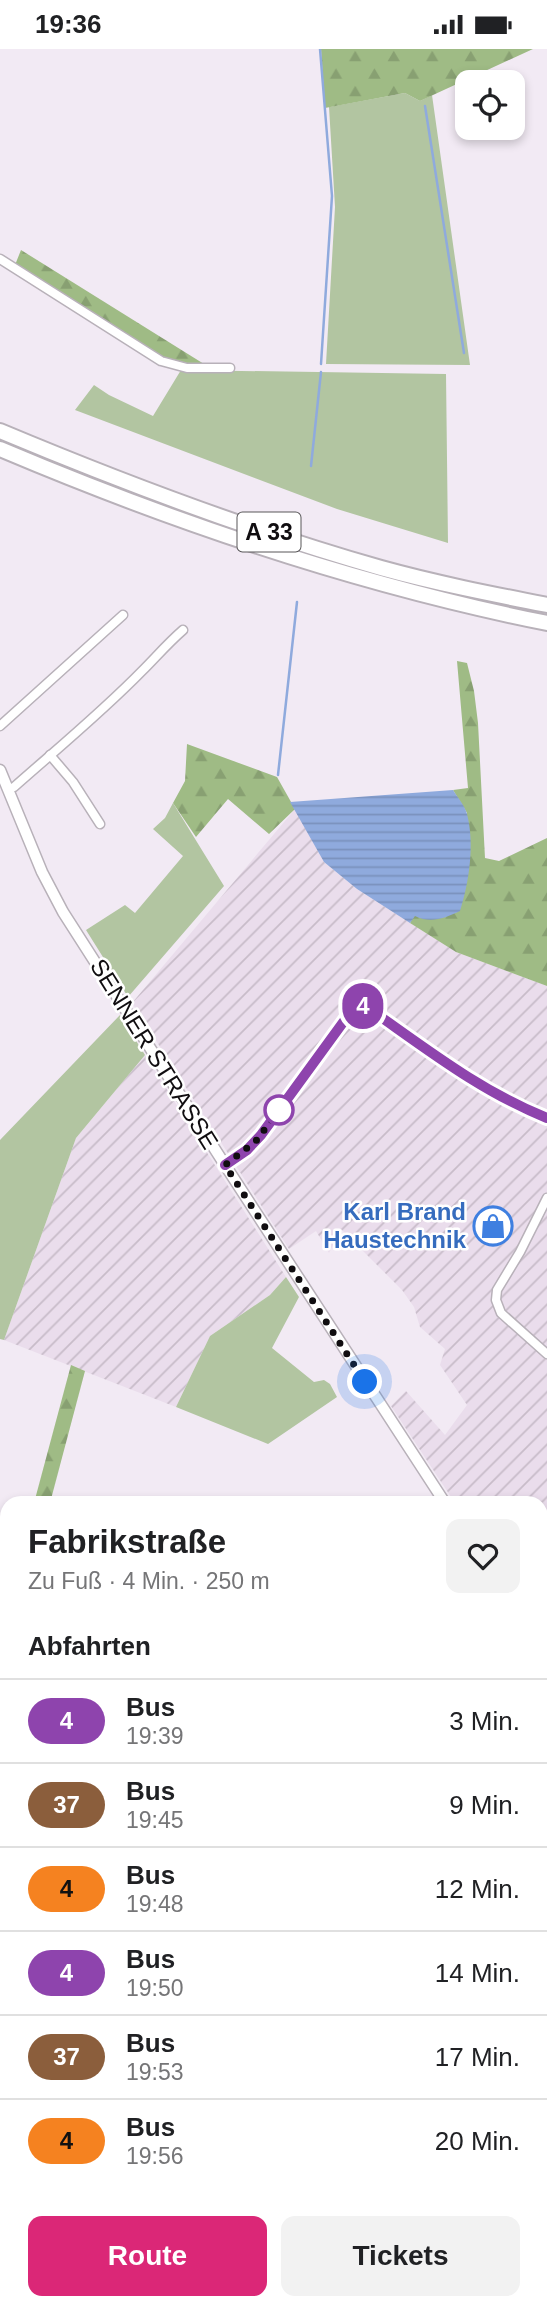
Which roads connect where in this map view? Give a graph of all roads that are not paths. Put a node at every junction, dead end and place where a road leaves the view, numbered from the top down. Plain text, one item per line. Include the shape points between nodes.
1 (0, 259) edge
2 (230, 368) dead end
3 (0, 431) edge
4 (0, 449) edge
5 (547, 605) edge
6 (123, 615) dead end
7 (547, 623) edge
8 (183, 630) dead end
9 (0, 726) edge
10 (50, 755) junction
11 (0, 770) edge
12 (8, 789) junction
13 (100, 824) dead end
14 (547, 1118) edge
15 (225, 1165) junction
16 (547, 1198) edge
17 (547, 1354) edge
18 (440, 1496) edge

1 - 2 street via 161,361 187,368
3 - 5 highway, A 33 via 302,544 467,589
4 - 7 highway, A 33 via 101,491 300,561 464,606
6 - 9 street
8 - 10 street
10 - 12 street
10 - 13 street
11 - 12 street, SENNER STRASSE
12 - 15 street, SENNER STRASSE via 51,891
14 - 15 street via 480,1085 360,1005 261,1135
15 - 18 street, SENNER STRASSE
16 - 17 street via 497,1290 496,1300 501,1313

